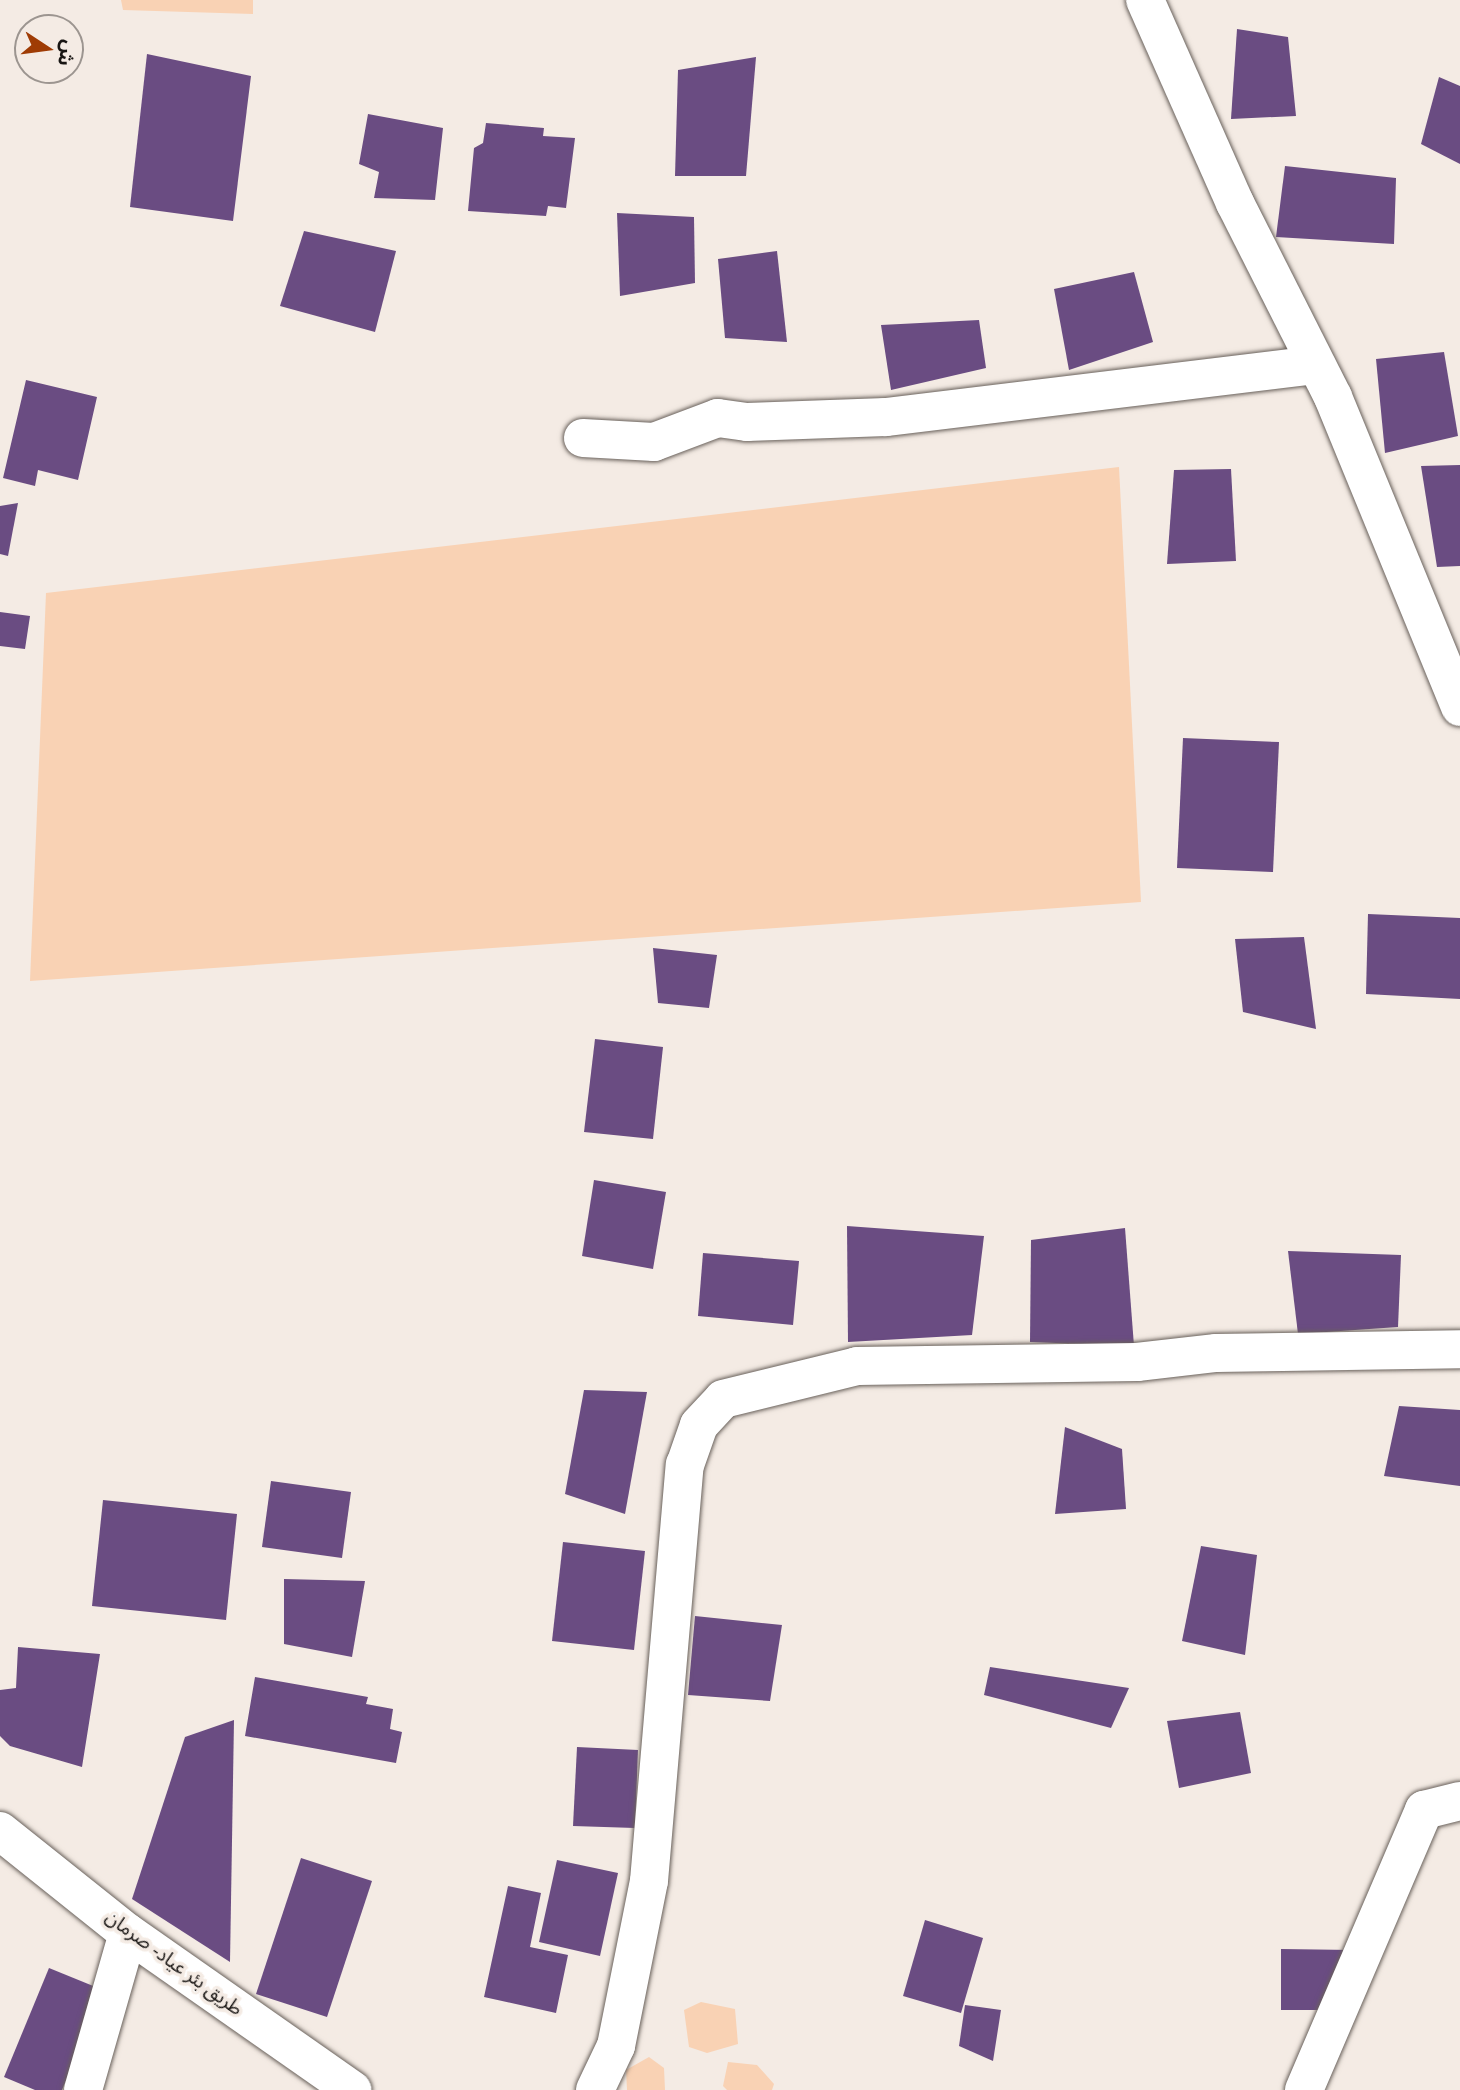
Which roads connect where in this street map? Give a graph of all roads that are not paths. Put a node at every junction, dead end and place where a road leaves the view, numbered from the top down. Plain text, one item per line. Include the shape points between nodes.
1 (1144, 0) edge
2 (1316, 365) junction
3 (583, 438) dead end
4 (1460, 707) edge
5 (1460, 1349) edge
6 (1460, 1801) edge
7 (0, 1831) edge
8 (128, 1933) junction
9 (83, 2090) edge
10 (352, 2090) edge
11 (595, 2090) edge
12 (1304, 2090) edge

1 - 2 main road via 1235,203
2 - 3 main road via 886,417 747,422 719,418 654,442
2 - 4 main road
5 - 11 main road via 1216,1353 1137,1362 857,1366 723,1399 699,1425 685,1465 649,1881 616,2046
6 - 12 main road via 1424,1810
7 - 8 main road, طريق بئر عياد - صرمان
8 - 9 main road
8 - 10 main road, طريق بئر عياد - صرمان

